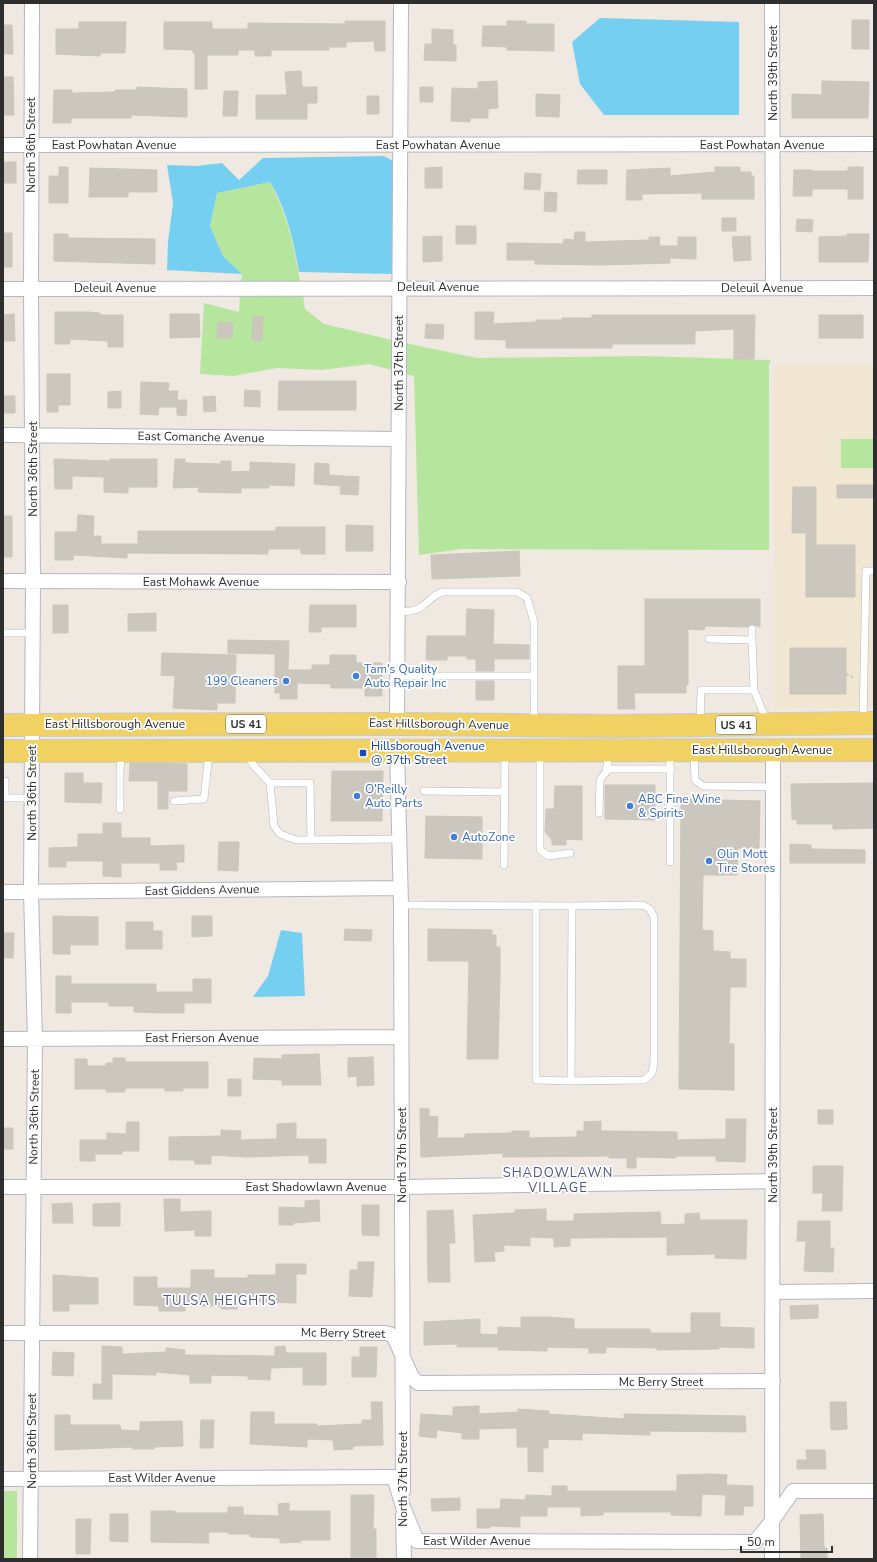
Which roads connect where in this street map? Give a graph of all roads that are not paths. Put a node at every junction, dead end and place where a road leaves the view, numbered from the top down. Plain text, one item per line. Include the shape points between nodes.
1 (32, 3) edge
2 (401, 3) edge
3 (772, 3) edge
4 (874, 144) edge
5 (3, 145) edge
6 (31, 145) junction
7 (400, 145) junction
8 (773, 145) junction
9 (398, 287) junction
10 (3, 288) edge
11 (31, 288) junction
12 (773, 288) junction
13 (874, 288) edge
14 (3, 435) edge
15 (32, 435) junction
16 (399, 439) junction
17 (874, 571) edge
18 (3, 581) edge
19 (33, 581) junction
20 (399, 582) junction
21 (399, 612) junction
22 (752, 629) dead end
23 (3, 633) edge
24 (33, 633) junction
25 (709, 639) dead end
26 (752, 640) junction
27 (398, 676) junction
28 (534, 676) junction
29 (754, 690) junction
30 (765, 719) junction
31 (824, 723) junction
32 (869, 723) edge
33 (32, 724) junction
34 (397, 724) junction
35 (3, 725) edge
36 (459, 725) junction
37 (534, 725) junction
38 (700, 725) junction
39 (633, 726) junction
40 (122, 750) junction
41 (209, 750) junction
42 (694, 750) junction
43 (773, 750) junction
44 (874, 750) edge
45 (3, 751) edge
46 (32, 751) junction
47 (245, 751) junction
48 (341, 751) junction
49 (397, 751) junction
50 (505, 751) junction
51 (540, 751) junction
52 (608, 759) junction
53 (671, 759) junction
54 (3, 780) edge
55 (270, 783) junction
56 (773, 787) junction
57 (424, 791) dead end
58 (505, 792) junction
59 (32, 798) junction
60 (174, 801) dead end
61 (120, 809) dead end
62 (598, 813) dead end
63 (399, 839) junction
64 (311, 840) junction
65 (570, 853) dead end
66 (670, 862) dead end
67 (504, 865) dead end
68 (400, 888) junction
69 (3, 892) edge
70 (31, 892) junction
71 (401, 905) junction
72 (536, 905) junction
73 (572, 906) junction
74 (401, 1037) junction
75 (3, 1039) edge
76 (35, 1039) junction
77 (571, 1081) junction
78 (773, 1181) junction
79 (3, 1187) edge
80 (33, 1187) junction
81 (402, 1187) junction
82 (874, 1291) edge
83 (773, 1292) junction
84 (3, 1333) edge
85 (32, 1333) junction
86 (403, 1358) junction
87 (773, 1381) junction
88 (32, 1478) junction
89 (3, 1479) edge
90 (874, 1491) edge
91 (403, 1507) junction
92 (772, 1521) junction
93 (30, 1559) edge
94 (404, 1559) edge
95 (772, 1559) edge

1 - 6 street, North 36th Street
2 - 7 street, North 37th Street
3 - 8 street, North 39th Street
4 - 8 street, East Powhatan Avenue
5 - 6 street, East Powhatan Avenue
6 - 7 street, East Powhatan Avenue
6 - 11 street, North 36th Street
7 - 8 street, East Powhatan Avenue
7 - 9 street, North 37th Street
8 - 12 street, North 39th Street
9 - 11 street, Deleuil Avenue
9 - 12 street, Deleuil Avenue
9 - 16 street, North 37th Street
10 - 11 street, Deleuil Avenue
11 - 15 street, North 36th Street
12 - 13 street, Deleuil Avenue
14 - 15 street, East Comanche Avenue
15 - 16 street, East Comanche Avenue
15 - 19 street, North 36th Street
16 - 20 street, North 37th Street
17 - 32 lane via 866,571
18 - 19 street, East Mohawk Avenue
19 - 20 street, East Mohawk Avenue
19 - 24 street, North 36th Street
20 - 21 street, North 37th Street
21 - 27 street, North 37th Street
21 - 28 lane via 421,608 432,596 442,592 516,592 527,598 532,609
22 - 26 lane
23 - 24 lane
24 - 33 street, North 36th Street
25 - 26 lane
26 - 29 lane
27 - 28 lane
27 - 34 street, North 37th Street
28 - 37 lane
29 - 30 lane
29 - 38 lane via 701,690
30 - 31 main road, East Hillsborough Avenue / US 41
30 - 38 main road, East Hillsborough Avenue / US 41
31 - 32 main road, East Hillsborough Avenue / US 41
31 - 43 main road via 797,733 782,741
33 - 34 main road, East Hillsborough Avenue / US 41
33 - 35 main road, East Hillsborough Avenue / US 41
33 - 46 street, North 36th Street
34 - 36 main road, East Hillsborough Avenue / US 41
34 - 48 main road via 372,740
36 - 37 main road, East Hillsborough Avenue / US 41
36 - 49 main road via 444,735 414,740
37 - 39 main road, East Hillsborough Avenue / US 41
38 - 39 main road, East Hillsborough Avenue / US 41
39 - 52 main road via 616,737
40 - 41 main road, East Hillsborough Avenue / US 41
40 - 46 main road, East Hillsborough Avenue / US 41
40 - 61 lane
41 - 47 main road, East Hillsborough Avenue / US 41
41 - 60 lane via 204,799
42 - 43 main road, East Hillsborough Avenue / US 41
42 - 53 main road, East Hillsborough Avenue / US 41
42 - 56 lane via 695,780 703,786
43 - 44 main road, East Hillsborough Avenue / US 41
43 - 56 street, North 39th Street
45 - 46 main road, East Hillsborough Avenue / US 41
46 - 59 street, North 36th Street
47 - 48 main road, East Hillsborough Avenue / US 41
47 - 55 lane via 254,766
48 - 49 main road, East Hillsborough Avenue / US 41
49 - 50 main road, East Hillsborough Avenue / US 41
49 - 63 street, North 37th Street
50 - 51 main road, East Hillsborough Avenue / US 41
50 - 58 lane
51 - 52 main road, East Hillsborough Avenue / US 41
51 - 65 lane via 540,850 549,856
52 - 53 main road, East Hillsborough Avenue / US 41
52 - 62 lane via 600,780
53 - 66 lane
54 - 59 lane via 5,798
55 - 64 lane via 274,826 280,834 296,840
55 - 64 lane via 310,783
56 - 78 street, North 39th Street
57 - 58 lane
58 - 67 lane
59 - 70 street, North 36th Street
63 - 64 lane
63 - 68 street, North 37th Street
68 - 70 street, East Giddens Avenue
68 - 71 street, North 37th Street
69 - 70 street, East Giddens Avenue
70 - 76 street, North 36th Street
71 - 72 lane
71 - 74 street, North 37th Street
72 - 73 lane
72 - 77 lane via 536,1080
73 - 77 lane
73 - 77 lane via 643,905 650,909 654,917 654,1062 652,1073 644,1080
74 - 76 street, East Frierson Avenue
74 - 81 street, North 37th Street
75 - 76 street, East Frierson Avenue
76 - 80 street, North 36th Street
78 - 81 street, East Shadowlawn Avenue
78 - 83 street, North 39th Street
79 - 80 street, East Shadowlawn Avenue
80 - 81 street, East Shadowlawn Avenue
80 - 85 street, North 36th Street
81 - 86 street, North 37th Street
82 - 83 street
83 - 87 street, North 39th Street
84 - 85 street, Mc Berry Street
85 - 86 street, Mc Berry Street via 385,1332 394,1337
85 - 88 street, North 36th Street
86 - 87 street, Mc Berry Street via 418,1383
86 - 91 street, North 37th Street
87 - 92 street, North 39th Street
88 - 89 street, East Wilder Avenue
88 - 91 street, East Wilder Avenue via 394,1477
88 - 93 street, North 36th Street
90 - 92 street, East Wilder Avenue via 793,1491
91 - 92 street, East Wilder Avenue via 417,1541 755,1542
91 - 94 street, North 37th Street
92 - 95 street, North 39th Street

